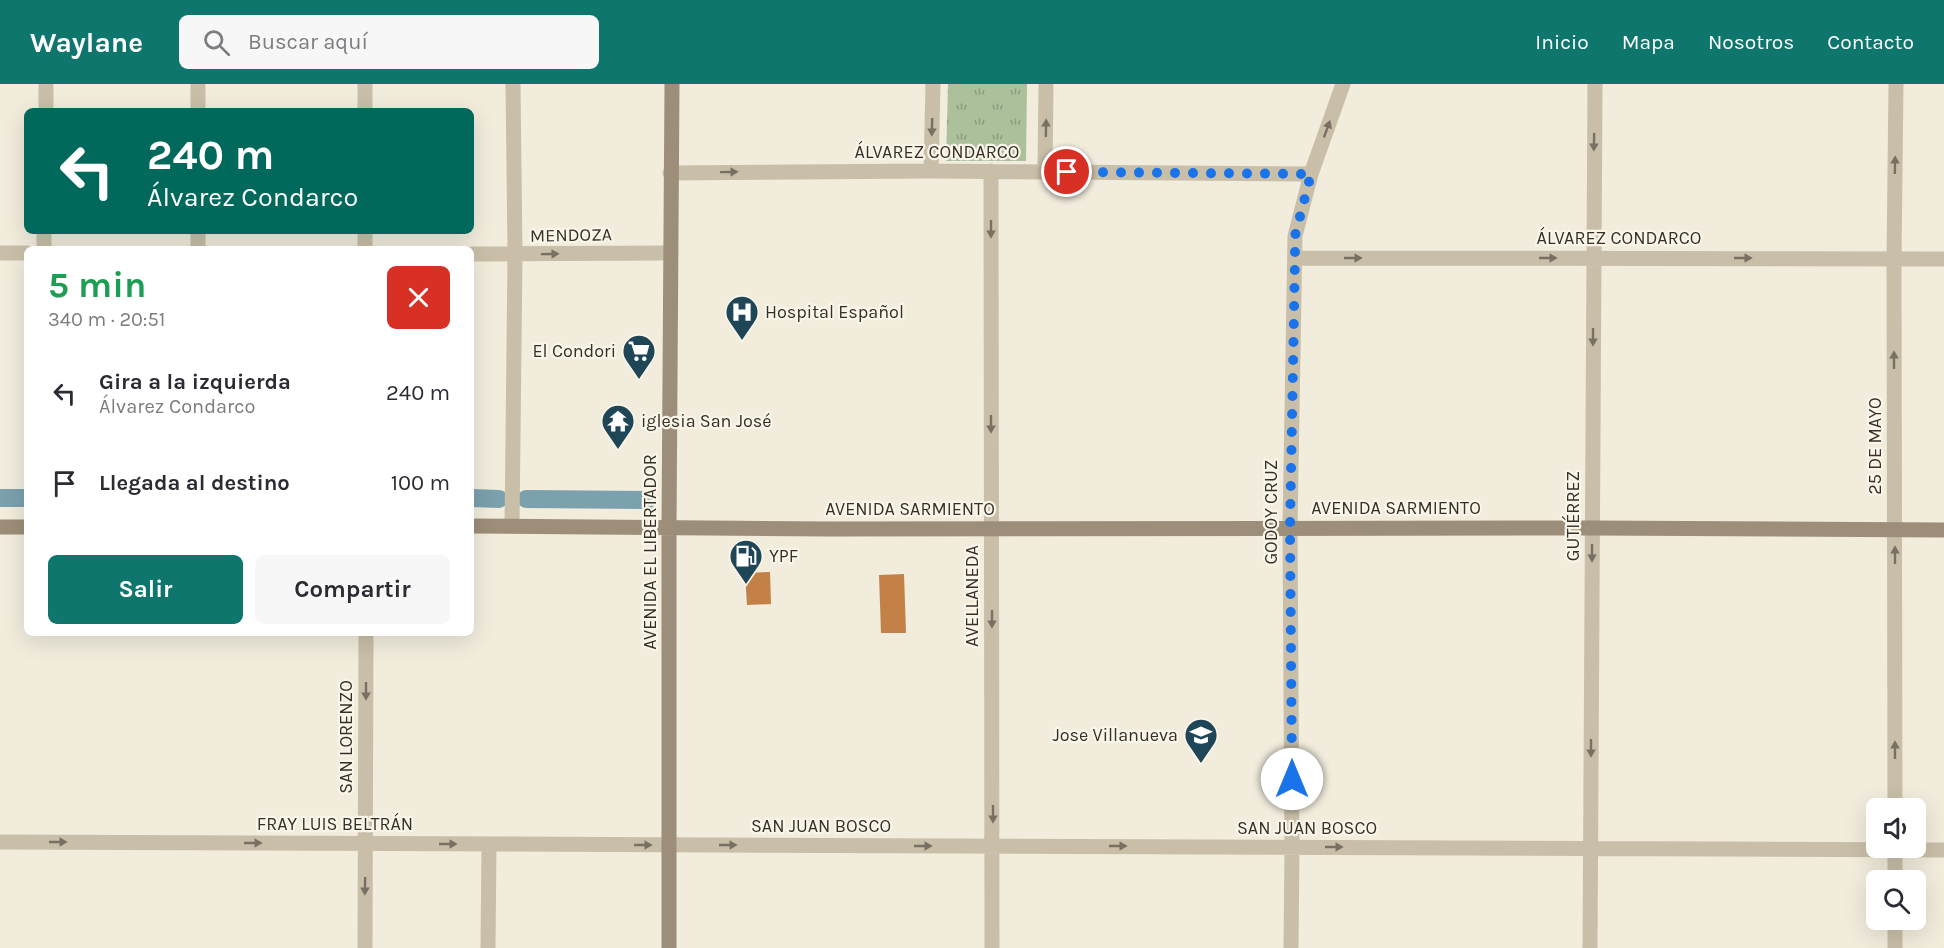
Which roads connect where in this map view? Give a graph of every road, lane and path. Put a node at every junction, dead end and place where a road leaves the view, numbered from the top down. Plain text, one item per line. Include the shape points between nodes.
1 (46, 84) edge
2 (198, 84) edge
3 (365, 84) edge
4 (513, 84) edge
5 (672, 84) edge
6 (933, 84) edge
7 (1046, 84) edge
8 (1343, 84) edge
9 (1595, 84) edge
10 (1896, 84) edge
11 (46, 108) edge
12 (198, 108) edge
13 (365, 108) edge
14 (931, 171) junction
15 (991, 171) junction
16 (1045, 172) junction
17 (670, 173) junction
18 (1311, 174) junction
19 (0, 253) edge
20 (24, 253) edge
21 (671, 253) junction
22 (474, 254) edge
23 (515, 255) junction
24 (1295, 258) junction
25 (1593, 258) junction
26 (1894, 259) junction
27 (1944, 259) edge
28 (474, 526) edge
29 (512, 526) junction
30 (0, 527) edge
31 (24, 527) edge
32 (669, 528) junction
33 (991, 528) junction
34 (1290, 528) junction
35 (1592, 528) junction
36 (1895, 529) junction
37 (1944, 530) edge
38 (366, 636) edge
39 (1895, 798) edge
40 (0, 842) edge
41 (366, 843) junction
42 (489, 844) junction
43 (669, 845) junction
44 (993, 846) junction
45 (1292, 847) junction
46 (1591, 848) junction
47 (1866, 848) edge
48 (1926, 849) edge
49 (1944, 850) edge
50 (1895, 930) edge
51 (365, 948) edge
52 (488, 948) edge
53 (669, 948) edge
54 (992, 948) edge
55 (1291, 948) edge
56 (1590, 948) edge
57 (1895, 948) edge

1 - 11 street
2 - 12 street
3 - 13 street
4 - 23 street
5 - 17 main road, AVENIDA EL LIBERTADOR
6 -> 14 street
16 -> 7 street
18 -> 8 street, GODOY CRUZ
9 -> 25 street, GUTIÉRREZ
26 -> 10 street, 25 DE MAYO
14 - 15 street, ÁLVAREZ CONDARCO
17 -> 14 street, ÁLVAREZ CONDARCO
15 - 16 street, ÁLVAREZ CONDARCO
15 -> 33 street, AVELLANEDA
16 - 18 street, ÁLVAREZ CONDARCO
17 - 21 main road, AVENIDA EL LIBERTADOR
18 - 24 street, GODOY CRUZ via 1295,236
19 - 20 street
23 -> 21 street, MENDOZA
21 - 32 main road, AVENIDA EL LIBERTADOR
22 - 23 street, MENDOZA
23 - 29 street
24 -> 25 street, ÁLVAREZ CONDARCO
24 - 34 street, GODOY CRUZ
25 -> 26 street, ÁLVAREZ CONDARCO
25 -> 35 street, GUTIÉRREZ
26 - 27 street, ÁLVAREZ CONDARCO
36 -> 26 street, 25 DE MAYO
28 - 29 main road, AVENIDA SARMIENTO
29 - 32 main road, AVENIDA SARMIENTO
30 - 31 main road
32 - 33 main road, AVENIDA SARMIENTO
32 - 43 main road, AVENIDA EL LIBERTADOR
33 - 34 main road, AVENIDA SARMIENTO
33 -> 44 street, AVELLANEDA
34 - 35 main road, AVENIDA SARMIENTO
34 - 45 street, GODOY CRUZ
35 - 36 main road, AVENIDA SARMIENTO
35 -> 46 street, GUTIÉRREZ
36 - 37 main road, AVENIDA SARMIENTO
39 -> 36 street, 25 DE MAYO
38 -> 41 street, SAN LORENZO
40 -> 41 street, FRAY LUIS BELTRÁN
41 -> 42 street, FRAY LUIS BELTRÁN
41 -> 51 street, SAN LORENZO
42 -> 43 street, FRAY LUIS BELTRÁN
42 - 52 street
43 -> 44 street, SAN JUAN BOSCO
43 - 53 main road, AVENIDA EL LIBERTADOR
44 -> 45 street, SAN JUAN BOSCO
44 - 54 street, AVELLANEDA
45 -> 46 street, SAN JUAN BOSCO
45 - 55 street, GODOY CRUZ
46 - 47 street, SAN JUAN BOSCO
46 - 56 street, GUTIÉRREZ
48 - 49 street, SAN JUAN BOSCO
50 - 57 street

